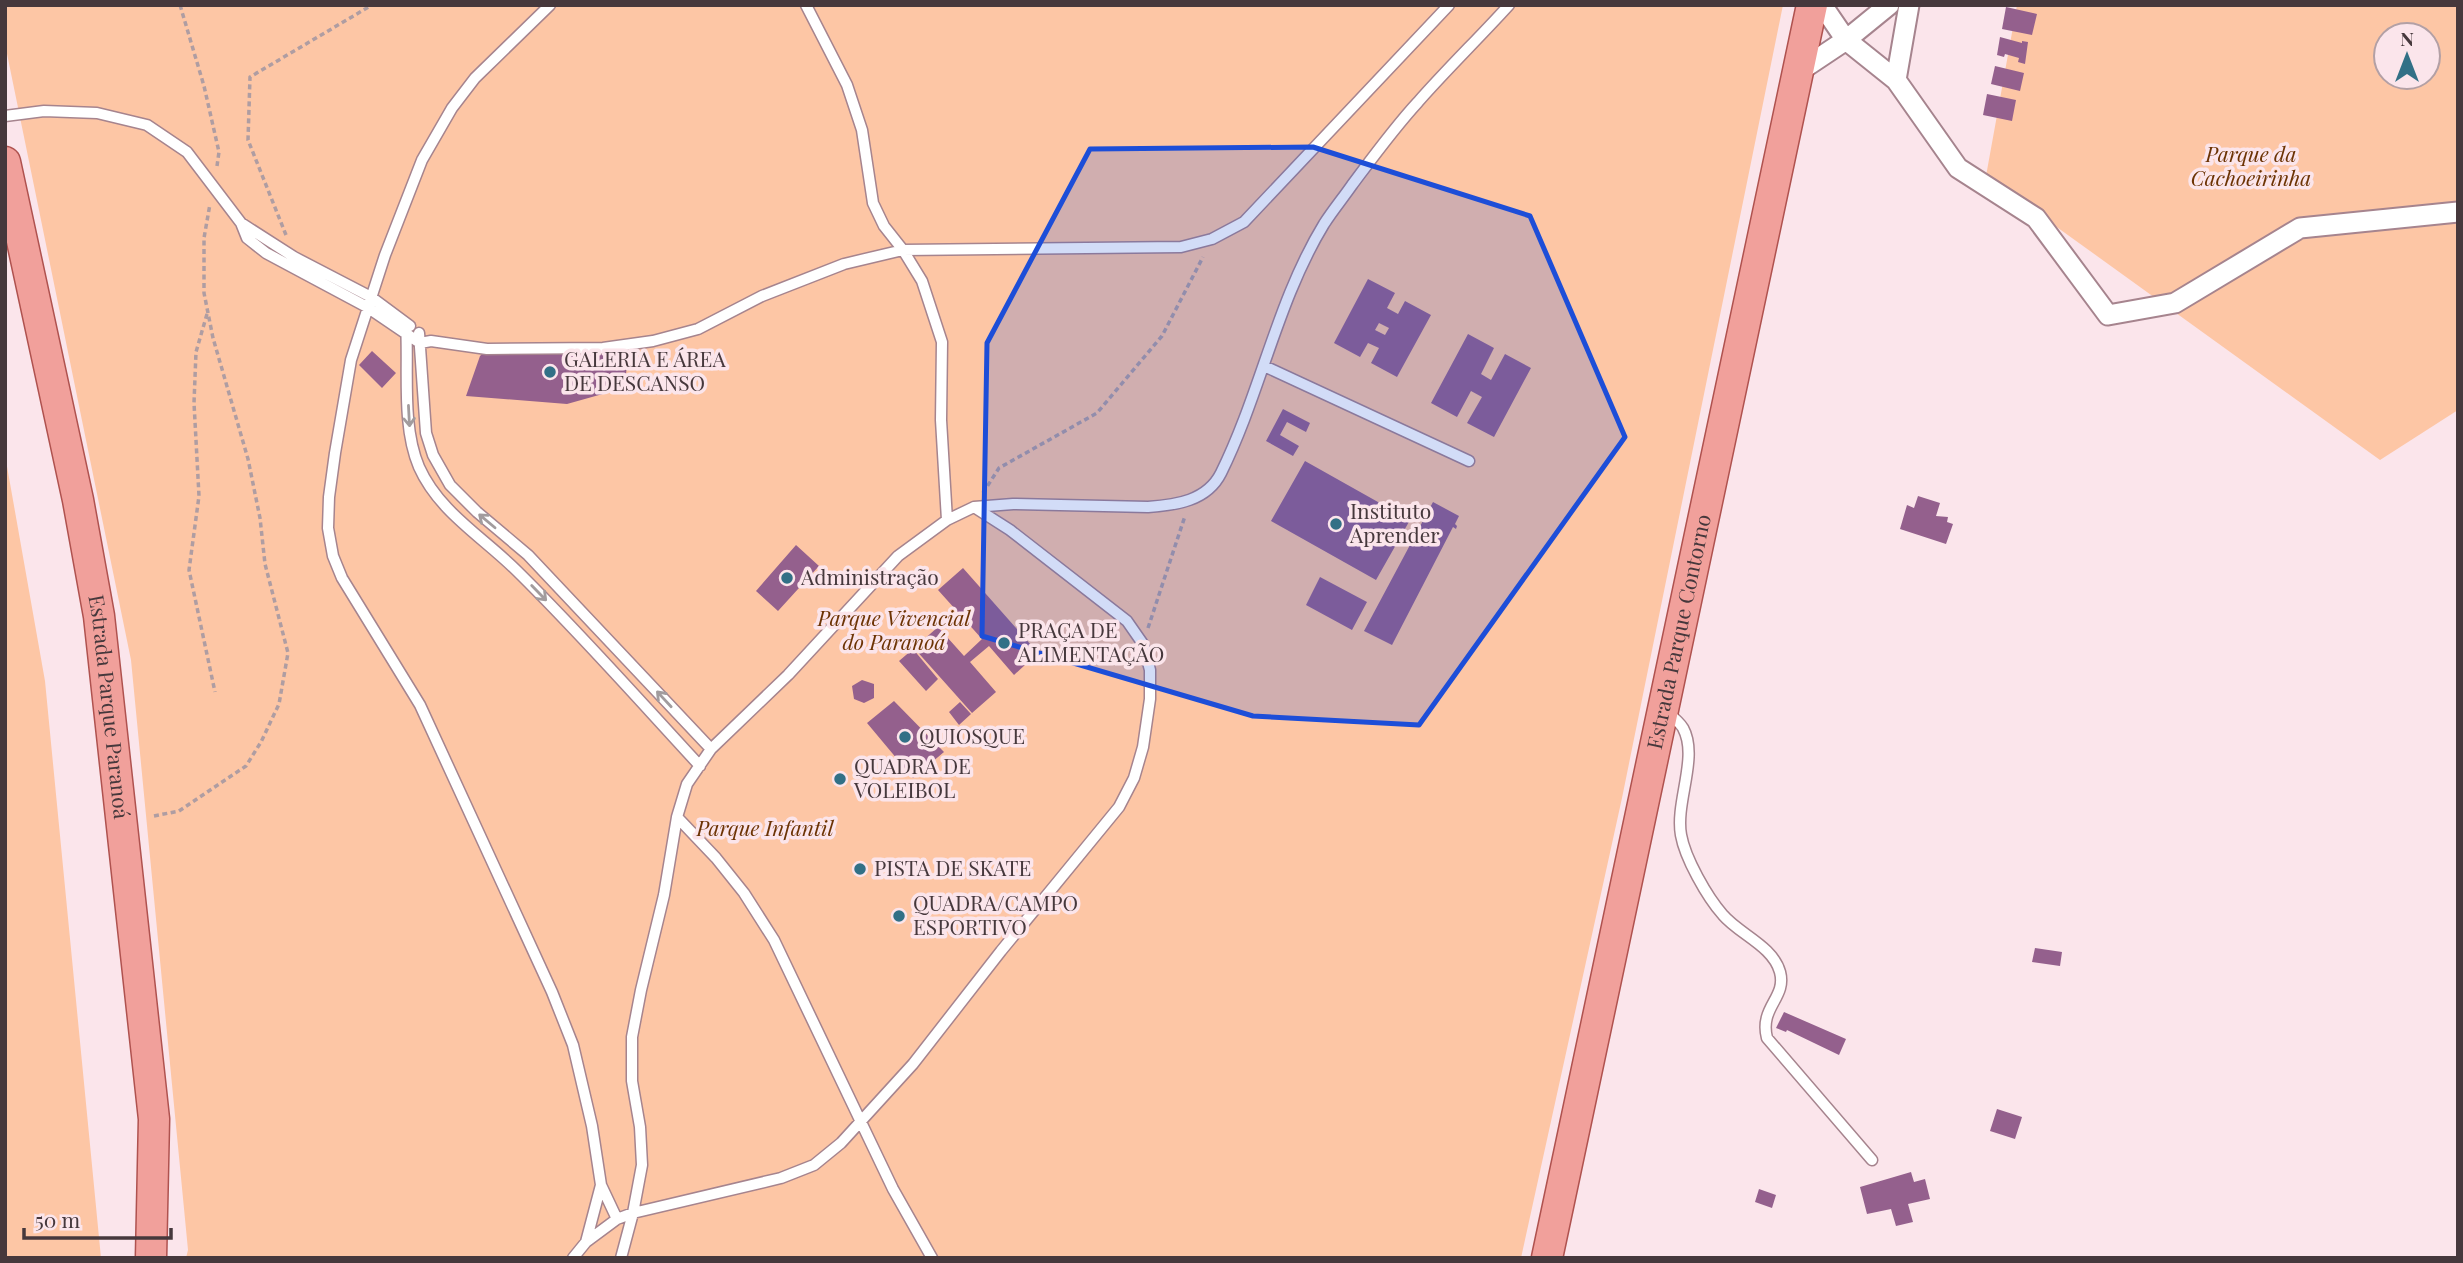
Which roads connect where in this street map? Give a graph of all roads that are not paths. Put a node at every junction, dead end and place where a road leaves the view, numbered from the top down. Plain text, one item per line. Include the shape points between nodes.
1 (550, 5) edge
2 (806, 5) edge
3 (1449, 5) edge
4 (1509, 5) edge
5 (1812, 5) edge
6 (1822, 5) edge
7 (1889, 5) edge
8 (1909, 5) edge
9 (1846, 40) junction
10 (1798, 72) junction
11 (1896, 80) junction
12 (5, 116) edge
13 (5, 162) edge
14 (2458, 212) edge
15 (241, 223) junction
16 (904, 250) junction
17 (369, 302) junction
18 (407, 323) junction
19 (407, 335) junction
20 (419, 338) junction
21 (1264, 366) junction
22 (422, 391) junction
23 (408, 392) junction
24 (1469, 461) dead end
25 (974, 507) junction
26 (947, 520) junction
27 (1663, 707) junction
28 (711, 749) junction
29 (700, 766) junction
30 (677, 817) junction
31 (861, 1122) junction
32 (1872, 1160) dead end
33 (601, 1185) junction
34 (633, 1213) junction
35 (617, 1219) junction
36 (586, 1242) junction
37 (151, 1258) edge
38 (573, 1258) edge
39 (621, 1258) edge
40 (932, 1258) edge
41 (1547, 1258) edge

1 - 17 lane via 475,78 453,108 422,160
2 - 16 lane via 851,96 862,130 873,203
3 - 16 lane via 1244,222 1212,239 1181,247 1135,249
4 - 21 lane via 1418,102 1324,223 1290,290
5 - 10 main road, Estrada Parque Contorno
6 - 9 street
7 - 9 street
8 - 11 street
9 - 10 street
9 - 11 street
10 - 27 main road, Estrada Parque Contorno
11 - 14 street via 1958,168 2036,218 2108,315 2175,303 2300,228
12 - 15 lane via 44,111 97,113 148,125 187,152
13 - 37 main road, Estrada Parque Paranoá via 99,616 154,1119
15 - 17 lane
15 - 17 lane via 247,238 266,253
16 - 20 lane via 844,264 762,296 698,329 653,341 603,348 487,349
16 - 26 lane via 922,281 942,342
17 - 18 lane
17 - 19 lane
17 - 33 lane via 351,360 334,464 328,528 333,556 420,705 552,992 581,1076
18 - 19 lane
18 - 20 lane
19 - 20 lane
19 - 23 lane
20 - 22 lane
21 - 24 lane
21 - 25 lane via 1220,475 1191,500 1148,507
22 - 23 lane
28 -> 22 lane via 528,555 450,485 429,444
23 -> 29 lane via 412,444 437,498 515,569
25 - 26 lane
25 - 31 lane via 1127,621 1143,644 1150,670 1143,747 1119,807 914,1064
26 - 28 lane via 898,556 788,675
27 - 32 lane via 1683,728 1688,748 1679,811 1681,837 1697,875 1723,916 1768,954 1780,972 1780,991 1764,1026 1768,1038
27 - 41 main road, Estrada Parque Contorno
28 - 29 lane
29 - 30 lane via 687,784
30 - 31 lane via 730,875 774,940
30 - 34 lane via 632,1037 642,1165
31 - 34 lane via 814,1165 781,1178
31 - 40 lane
33 - 35 lane
33 - 36 lane
34 - 35 lane
34 - 39 lane
35 - 36 lane
36 - 38 lane

